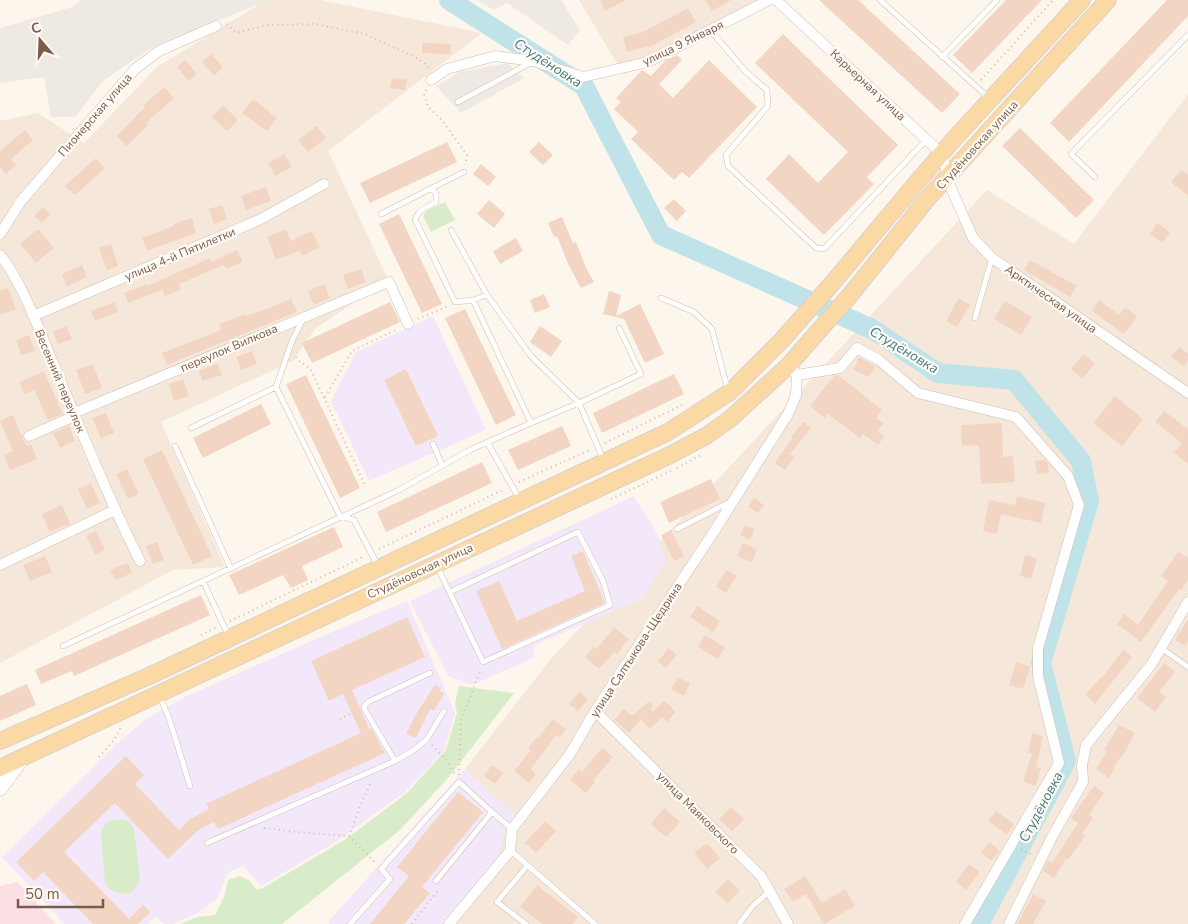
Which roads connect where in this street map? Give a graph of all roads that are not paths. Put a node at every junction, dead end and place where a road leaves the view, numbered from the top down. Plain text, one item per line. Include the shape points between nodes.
1 (770, 0) edge
2 (776, 0) edge
3 (880, 0) edge
4 (997, 0) edge
5 (1082, 0) edge
6 (1108, 0) edge
7 (216, 26) road end
8 (710, 30) junction
9 (1188, 35) edge
10 (942, 57) junction
11 (533, 62) junction
12 (434, 78) road end
13 (991, 100) junction
14 (458, 102) dead end
15 (927, 139) junction
16 (954, 139) junction
17 (970, 153) junction
18 (942, 154) junction
19 (464, 172) road end
20 (948, 176) junction
21 (1095, 177) dead end
22 (324, 184) dead end
23 (913, 187) junction
24 (432, 188) junction
25 (928, 198) junction
26 (381, 214) dead end
27 (451, 230) dead end
28 (0, 234) edge
29 (0, 255) edge
30 (992, 258) junction
31 (487, 295) junction
32 (661, 298) dead end
33 (473, 300) junction
34 (33, 316) junction
35 (305, 316) junction
36 (975, 318) dead end
37 (408, 324) road end
38 (618, 328) dead end
39 (794, 365) junction
40 (276, 387) junction
41 (730, 392) junction
42 (1188, 393) edge
43 (579, 403) junction
44 (74, 413) junction
45 (531, 423) junction
46 (191, 428) dead end
47 (29, 436) dead end
48 (487, 442) junction
49 (433, 444) dead end
50 (175, 446) dead end
51 (604, 461) junction
52 (442, 465) junction
53 (735, 499) junction
54 (520, 501) junction
55 (115, 510) junction
56 (340, 516) junction
57 (677, 529) dead end
58 (140, 561) dead end
59 (435, 564) junction
60 (0, 565) edge
61 (379, 568) junction
62 (231, 569) junction
63 (202, 581) junction
64 (450, 592) junction
65 (1188, 602) edge
66 (226, 631) junction
67 (63, 646) dead end
68 (1161, 648) junction
69 (1188, 667) edge
70 (430, 673) dead end
71 (158, 694) junction
72 (444, 711) dead end
73 (595, 711) junction
74 (0, 741) edge
75 (22, 758) junction
76 (396, 761) junction
77 (0, 768) edge
78 (190, 786) dead end
79 (0, 788) edge
80 (492, 812) junction
81 (512, 829) junction
82 (207, 843) dead end
83 (510, 851) junction
84 (527, 866) junction
85 (436, 881) road end
86 (769, 890) junction
87 (350, 924) edge
88 (449, 924) edge
89 (526, 924) edge
90 (596, 924) edge
91 (739, 924) edge
92 (788, 924) edge
93 (965, 924) edge
94 (1009, 924) edge

1 - 8 street, улица 9 Января
2 - 15 street, Карьерная улица
3 - 10 lane
4 - 10 lane
5 - 13 main road, Студёновская улица
6 - 17 main road, Студёновская улица
7 - 28 street, Пионерская улица via 159,51 135,69 21,201
8 - 11 street, улица 9 Января via 648,62 583,77
8 - 15 lane via 746,72 767,90 768,106 726,155 728,166 816,248 824,249
9 - 21 lane via 1071,154
10 - 13 lane
11 - 12 street, улица 9 Января via 495,56 448,69
11 - 14 lane
13 - 16 main road, Студёновская улица
15 - 18 street, Карьерная улица
16 - 17 main road via 952,151 956,154
16 - 18 main road, Студёновская улица
17 - 20 main road, Студёновская улица
18 - 20 street, Карьерная улица
18 - 23 main road, Студёновская улица
19 - 24 lane
20 - 25 main road, Студёновская улица
20 - 30 street, Арктическая улица via 973,238
22 - 34 street, улица 4-й Пятилетки via 259,220
23 - 25 main road via 925,182 930,186
23 - 41 main road, Студёновская улица via 782,340
24 - 26 lane
24 - 33 lane via 436,202 420,211 415,219 455,302
25 - 39 main road, Студёновская улица
27 - 31 lane
29 - 34 street, Весенний переулок
30 - 36 lane
30 - 42 street, Арктическая улица
31 - 33 lane
31 - 43 lane via 531,356
32 - 41 lane via 694,312 712,329
33 - 45 lane
34 - 44 street, Весенний переулок
35 - 37 street, переулок Вилкова via 389,282
35 - 40 lane via 290,345
35 - 44 street, переулок Вилкова
38 - 43 lane via 641,374
39 - 53 street, улица Салтыкова-Щедрина via 796,395 788,414
39 - 59 main road, Студёновская улица via 706,436
39 - 93 street via 840,368 857,348 879,360 918,392 1016,417 1068,476 1079,504 1038,648 1038,676 1059,763
40 - 46 lane
40 - 56 lane
41 - 51 main road, Студёновская улица via 668,432
43 - 45 lane
43 - 51 lane
44 - 47 street, переулок Вилкова via 68,419
44 - 55 street, Весенний переулок
45 - 48 lane
48 - 52 lane
48 - 54 lane
49 - 52 lane
50 - 62 lane
51 - 54 main road, Студёновская улица
52 - 56 lane via 397,491
53 - 57 lane
53 - 73 street, улица Салтыкова-Щедрина
54 - 61 main road, Студёновская улица
55 - 58 street, Весенний переулок
55 - 60 street
56 - 61 lane via 354,520
56 - 62 lane
59 - 64 lane
59 - 71 main road, Студёновская улица
61 - 66 main road, Студёновская улица
62 - 63 lane
63 - 66 lane
63 - 67 lane
64 - 64 lane via 483,662 610,605 603,581 578,532
65 - 68 street
66 - 74 main road, Студёновская улица via 149,676
68 - 69 lane
68 - 94 street via 1151,666 1086,745 1083,782
70 - 76 lane via 365,704 364,708
71 - 75 main road, Студёновская улица
71 - 78 lane via 169,718
72 - 76 lane via 427,740
73 - 81 street, улица Салтыкова-Щедрина via 570,754
73 - 86 street, улица Маяковского via 761,876
75 - 77 main road, Студёновская улица
75 - 79 street
76 - 82 lane
80 - 81 lane
80 - 85 lane
80 - 87 lane via 459,782 381,869 390,879
81 - 83 street
83 - 84 lane
83 - 88 street
84 - 89 lane via 497,902
84 - 90 lane
86 - 91 lane
86 - 92 street, улица Маяковского

